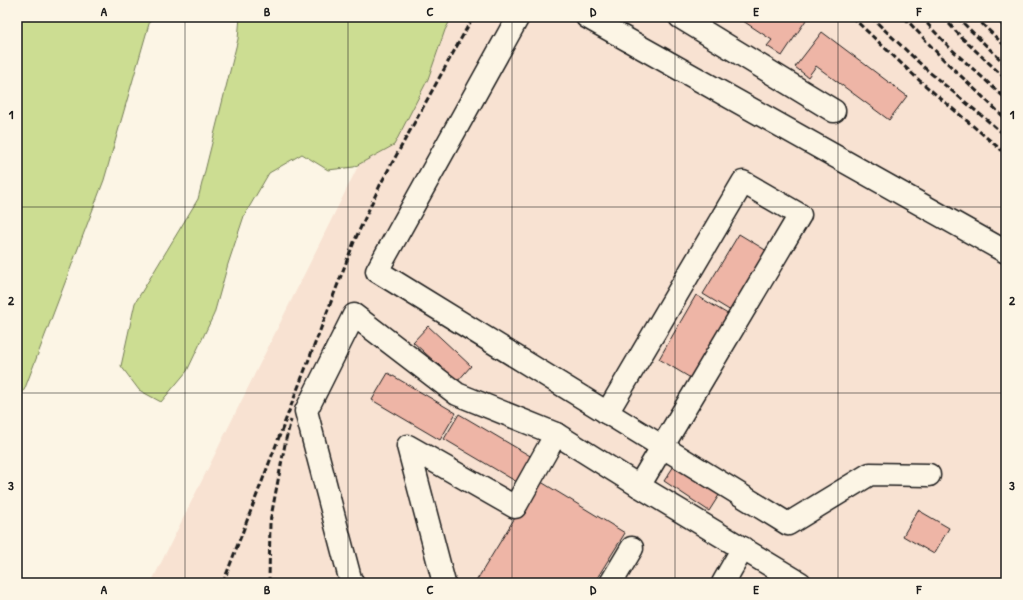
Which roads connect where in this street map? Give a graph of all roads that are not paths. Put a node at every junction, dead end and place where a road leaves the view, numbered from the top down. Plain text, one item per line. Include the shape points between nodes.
1 (518, 17) edge
2 (587, 17) edge
3 (680, 17) edge
4 (834, 111) dead end
5 (1006, 252) edge
6 (607, 413) junction
7 (556, 434) junction
8 (662, 447) junction
9 (929, 475) dead end
10 (639, 486) junction
11 (632, 548) dead end
12 (742, 548) junction
13 (353, 583) edge
14 (444, 583) edge
15 (611, 583) edge
16 (723, 583) edge
17 (800, 583) edge

1 - 6 lane via 377,271
2 - 5 lane
3 - 4 lane
6 - 8 lane
6 - 8 lane via 743,182 800,215
7 - 10 lane
7 - 13 lane via 457,394 354,315 306,411
7 - 14 lane via 515,507 408,446
8 - 9 lane via 788,524 870,474
8 - 10 lane
10 - 12 lane
11 - 15 lane
12 - 16 lane
12 - 17 lane

